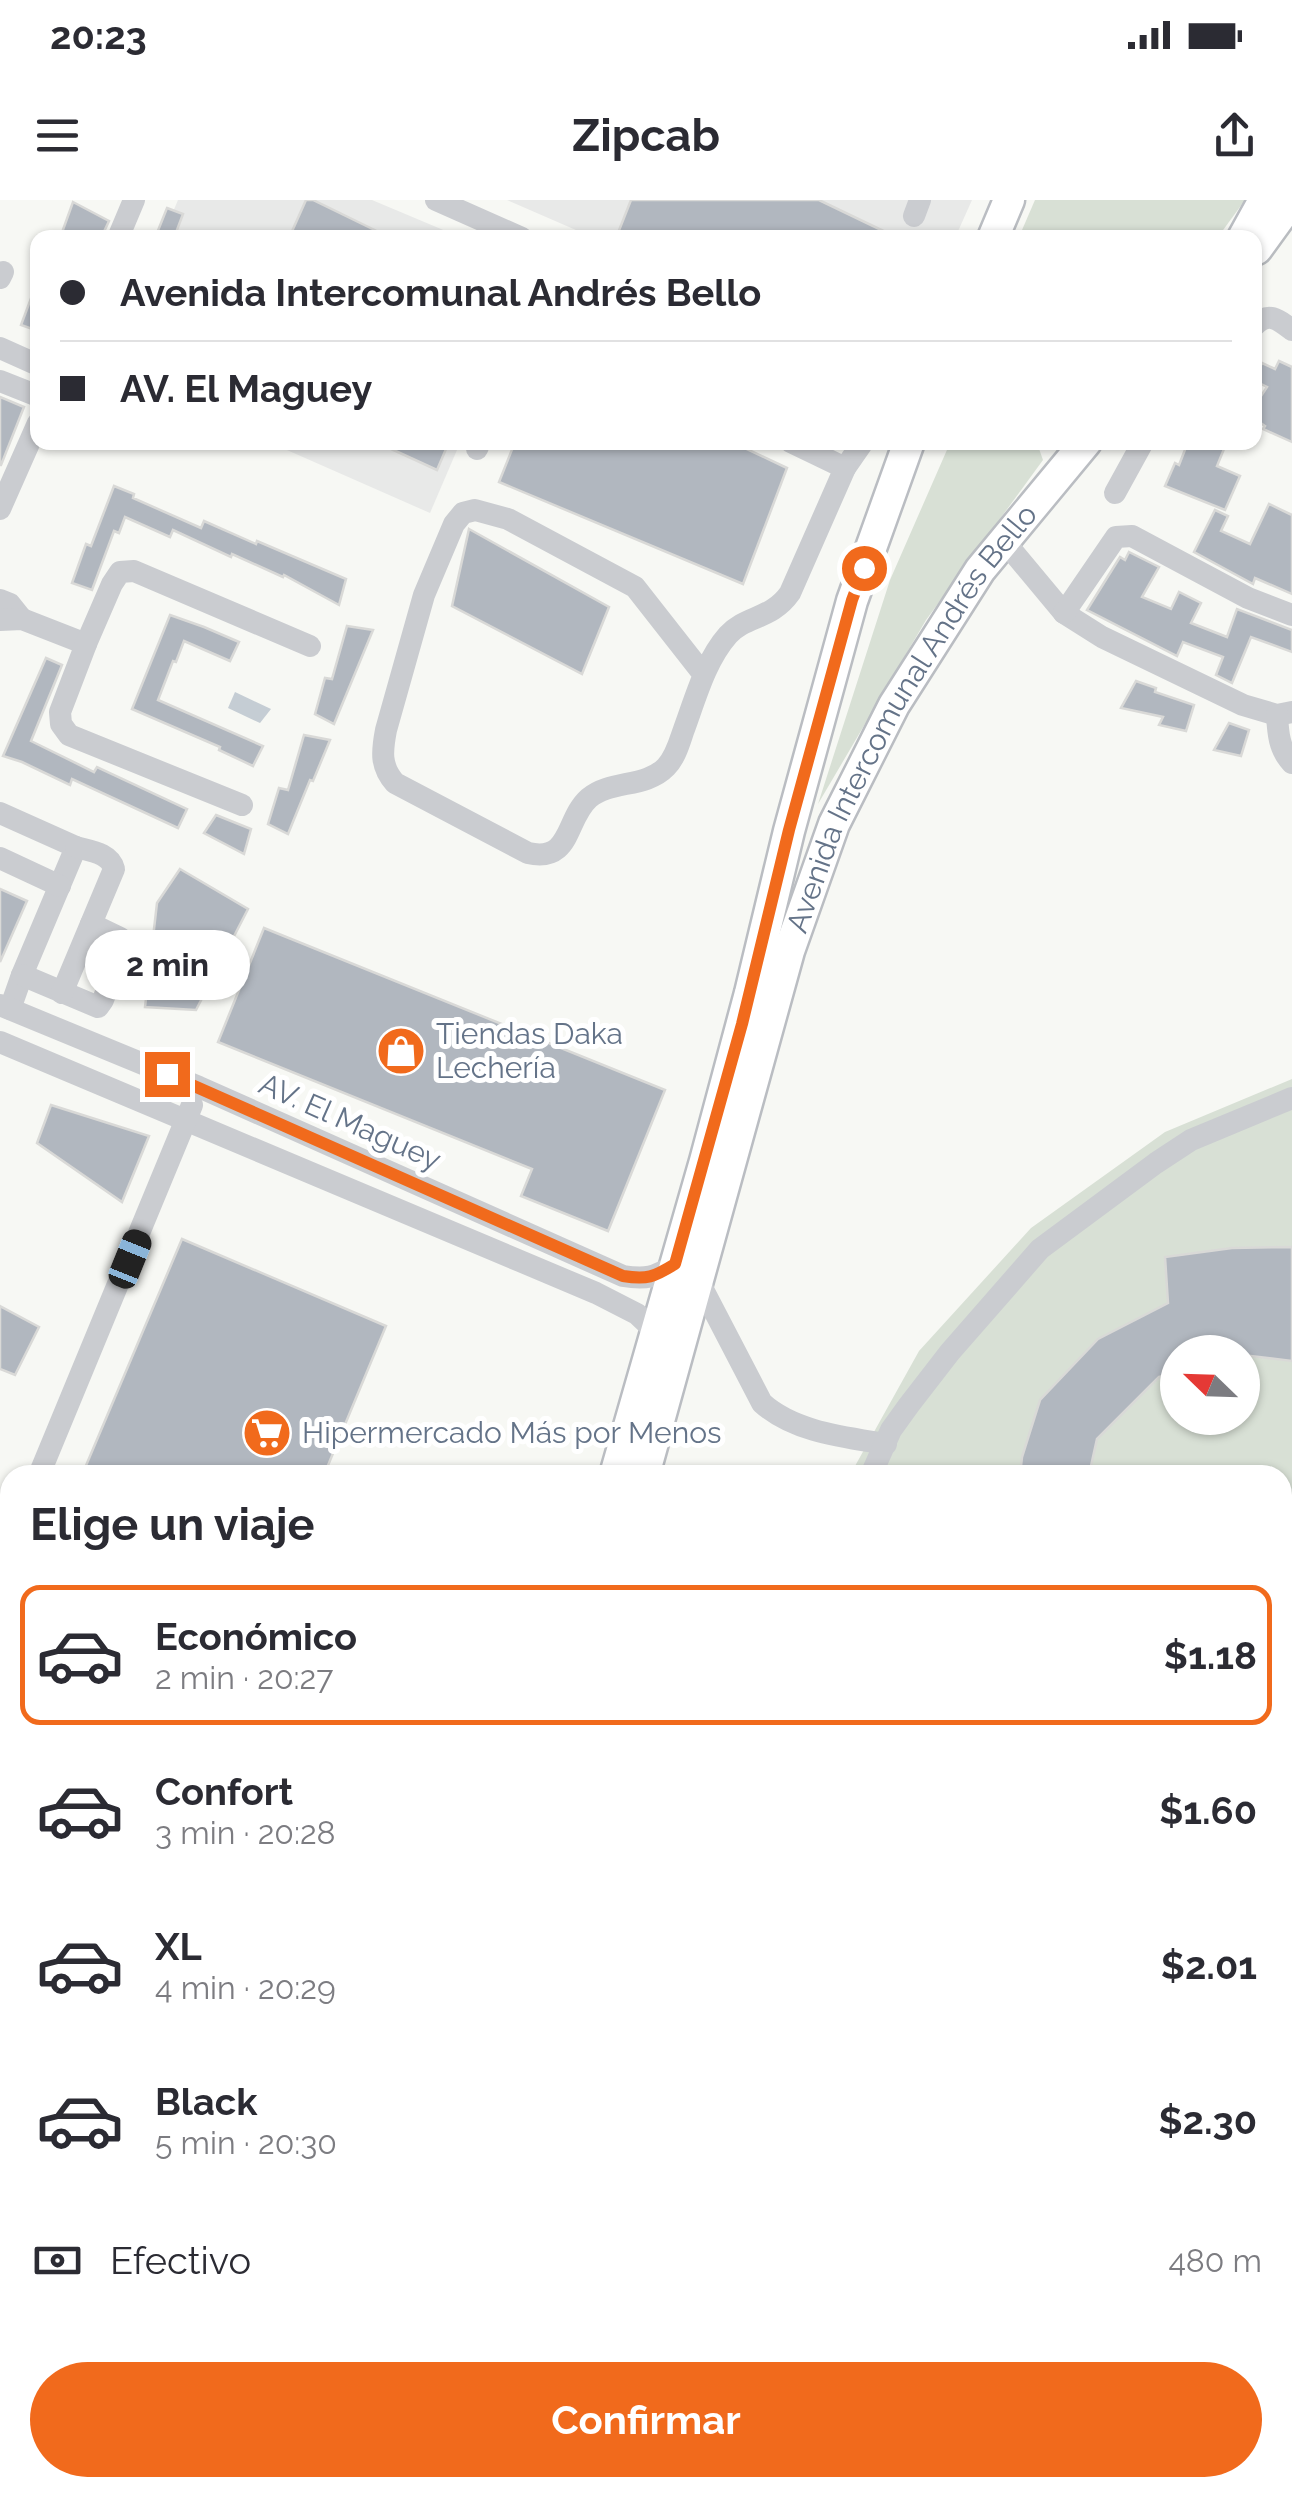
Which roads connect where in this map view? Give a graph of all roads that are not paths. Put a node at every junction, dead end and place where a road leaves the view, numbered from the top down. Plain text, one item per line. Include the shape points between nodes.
1 (134, 200) edge
2 (436, 200) edge
3 (1009, 200) edge
4 (1264, 200) edge
5 (1289, 200) edge
6 (121, 230) edge
7 (504, 230) edge
8 (996, 230) edge
9 (1247, 230) edge
10 (1262, 237) edge
11 (1262, 319) edge
12 (1292, 330) edge
13 (0, 348) edge
14 (30, 361) edge
15 (0, 381) edge
16 (30, 393) edge
17 (30, 441) edge
18 (807, 450) edge
19 (856, 450) edge
20 (908, 450) edge
21 (1056, 450) edge
22 (1079, 450) edge
23 (1139, 450) edge
24 (844, 468) junction
25 (1115, 494) dead end
26 (1033, 506) junction
27 (0, 509) edge
28 (1004, 542) junction
29 (0, 600) edge
30 (1064, 612) junction
31 (1292, 614) edge
32 (11, 619) edge
33 (86, 644) junction
34 (310, 646) dead end
35 (704, 675) junction
36 (1285, 713) edge
37 (1292, 763) edge
38 (242, 805) dead end
39 (0, 813) edge
40 (76, 847) junction
41 (0, 858) edge
42 (60, 886) junction
43 (91, 924) junction
44 (22, 976) junction
45 (62, 993) junction
46 (5, 1007) edge
47 (0, 1042) edge
48 (199, 1088) junction
49 (1292, 1098) edge
50 (186, 1119) junction
51 (386, 1171) junction
52 (374, 1198) junction
53 (686, 1271) junction
54 (656, 1332) junction
55 (886, 1444) junction
56 (44, 1465) edge
57 (618, 1465) edge
58 (646, 1465) edge
59 (876, 1465) edge

1 - 6 street
2 - 7 street
3 - 8 main road
4 - 9 main road
5 - 10 highway
11 - 12 street via 1277,318
13 - 14 street
15 - 16 street
17 - 27 street
18 - 24 street
19 - 24 street
20 - 53 main road, Avenida Intercomunal Andrés Bello via 852,600 789,830
21 - 26 main road
22 - 26 main road, Avenida Intercomunal Andrés Bello
23 - 25 street
24 - 35 street via 782,605 736,628
26 - 28 main road, Avenida Intercomunal Andrés Bello
28 - 30 street
28 - 53 main road, Avenida Intercomunal Andrés Bello via 894,705 834,824
29 - 32 street via 10,604
30 - 31 street via 1116,537 1124,535
30 - 36 street via 1243,705
32 - 33 street
33 - 34 street via 112,584 120,572 134,571
33 - 38 street via 60,712 68,734
35 - 35 street via 666,768 592,795 550,854 528,853 395,783 384,764 386,730 424,595 463,513 508,519 635,588
36 - 37 street via 1278,738
39 - 40 street
40 - 42 street
40 - 43 street via 104,856 114,869
41 - 42 street
42 - 44 street
43 - 45 street
43 - 45 street via 124,944 103,1000 93,1006
44 - 45 street
44 - 46 street
46 - 48 street, AV. El Maguey
47 - 50 street, AV. El Maguey
48 - 50 street
48 - 51 street, AV. El Maguey
49 - 55 street via 1190,1140 1040,1250 950,1352
50 - 52 street, AV. El Maguey
50 - 56 street via 107,1290
51 - 52 street
51 - 53 street, AV. El Maguey via 623,1276
52 - 54 street, AV. El Maguey via 596,1292
53 - 54 main road, Avenida Intercomunal Andrés Bello
53 - 55 street via 775,1415
53 - 58 main road, Avenida Intercomunal Andrés Bello
54 - 57 main road, Avenida Intercomunal Andrés Bello
55 - 59 street

